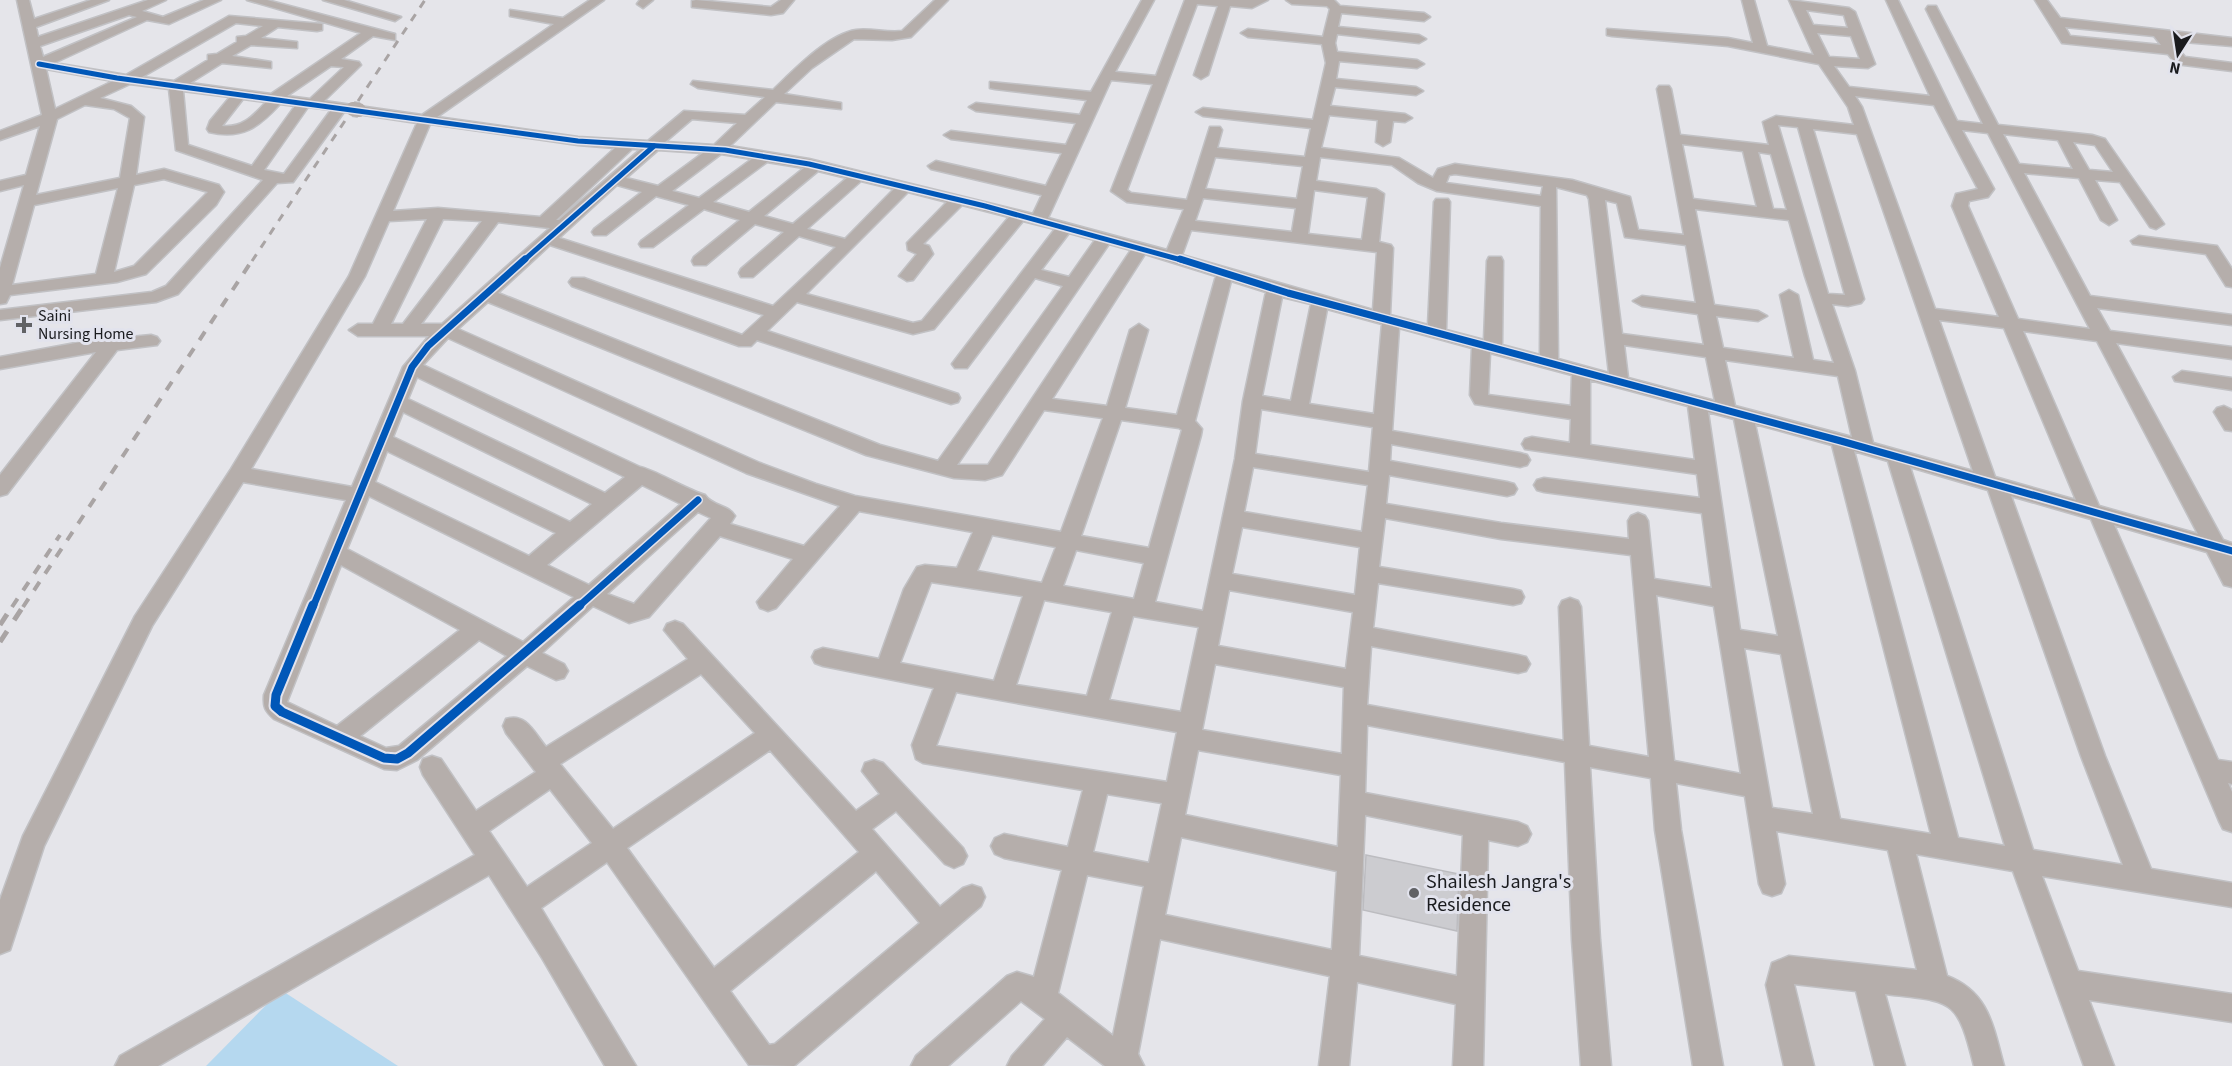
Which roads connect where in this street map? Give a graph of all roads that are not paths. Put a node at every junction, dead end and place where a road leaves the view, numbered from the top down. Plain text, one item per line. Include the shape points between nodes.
1 (103, 0) edge
2 (160, 0) edge
3 (215, 0) edge
4 (253, 0) edge
5 (332, 0) edge
6 (598, 0) edge
7 (788, 0) edge
8 (942, 0) edge
9 (1148, 0) edge
10 (1192, 0) edge
11 (1262, 0) edge
12 (1292, 0) edge
13 (1748, 0) edge
14 (1892, 0) edge
15 (2042, 0) edge
16 (1412, 2) dead end
17 (1796, 2) edge
18 (1225, 3) junction
19 (695, 4) edge
20 (742, 4) edge
21 (1328, 4) edge
22 (43, 6) dead end
23 (1932, 9) dead end
24 (129, 11) junction
25 (26, 12) edge
26 (515, 13) dead end
27 (305, 14) junction
28 (395, 16) dead end
29 (147, 17) junction
30 (276, 22) junction
31 (565, 22) junction
32 (2056, 22) junction
33 (317, 27) dead end
34 (1807, 28) junction
35 (371, 32) junction
36 (1612, 32) dead end
37 (1248, 33) dead end
38 (1858, 33) junction
39 (1329, 35) junction
40 (203, 36) junction
41 (2163, 36) junction
42 (390, 37) dead end
43 (1419, 39) dead end
44 (248, 40) junction
45 (2067, 40) junction
46 (2232, 42) edge
47 (35, 44) junction
48 (292, 45) dead end
49 (1761, 47) junction
50 (2172, 50) junction
51 (2075, 52) dead end
52 (173, 53) junction
53 (1333, 56) junction
54 (219, 59) junction
55 (328, 61) junction
56 (1824, 61) junction
57 (39, 64) junction
58 (1417, 64) dead end
59 (266, 65) dead end
60 (2232, 67) edge
61 (1106, 75) junction
62 (1201, 75) dead end
63 (129, 79) junction
64 (1163, 81) junction
65 (1329, 82) junction
66 (698, 84) dead end
67 (995, 85) dead end
68 (176, 86) junction
69 (1664, 88) dead end
70 (1416, 91) dead end
71 (1844, 92) junction
72 (240, 94) junction
73 (774, 95) junction
74 (1098, 97) junction
75 (274, 99) junction
76 (84, 100) junction
77 (1939, 101) junction
78 (308, 104) junction
79 (836, 106) dead end
80 (976, 106) dead end
81 (341, 107) junction
82 (1324, 110) junction
83 (1203, 112) dead end
84 (1386, 116) junction
85 (50, 117) junction
86 (419, 117) junction
87 (1405, 118) dead end
88 (747, 120) junction
89 (1087, 120) junction
90 (1804, 123) junction
91 (1320, 125) junction
92 (1952, 125) junction
93 (1993, 129) junction
94 (1215, 130) dead end
95 (1863, 130) junction
96 (951, 135) dead end
97 (0, 136) edge
98 (2062, 136) junction
99 (1673, 139) junction
100 (1383, 142) dead end
101 (627, 145) junction
102 (652, 146) junction
103 (1749, 147) junction
104 (717, 150) junction
105 (1071, 150) junction
106 (1778, 150) junction
107 (1208, 152) junction
108 (764, 156) junction
109 (1312, 157) junction
110 (815, 166) junction
111 (936, 166) dead end
112 (2014, 168) junction
113 (256, 171) junction
114 (2083, 174) junction
115 (858, 176) junction
116 (983, 176) junction
117 (34, 178) junction
118 (273, 178) junction
119 (2126, 178) junction
120 (613, 179) junction
121 (127, 181) junction
122 (1549, 181) junction
123 (1307, 184) junction
124 (0, 186) edge
125 (904, 187) junction
126 (657, 191) junction
127 (1051, 192) junction
128 (1593, 192) junction
129 (1439, 194) junction
130 (1195, 199) junction
131 (961, 200) junction
132 (27, 202) junction
133 (1549, 202) junction
134 (1685, 203) junction
135 (701, 204) junction
136 (1304, 204) junction
137 (1766, 212) junction
138 (438, 213) junction
139 (1019, 215) junction
140 (384, 216) junction
141 (494, 216) junction
142 (1796, 216) junction
143 (751, 218) junction
144 (1038, 220) junction
145 (2109, 220) dead end
146 (2156, 224) dead end
147 (1186, 225) junction
148 (1065, 227) junction
149 (552, 229) junction
150 (795, 231) junction
151 (600, 232) dead end
152 (1299, 237) junction
153 (1105, 238) junction
154 (2139, 240) dead end
155 (1692, 241) junction
156 (647, 244) dead end
157 (848, 245) junction
158 (1370, 245) junction
159 (1141, 248) junction
160 (2211, 250) junction
161 (2232, 252) edge
162 (1173, 257) junction
163 (700, 261) dead end
164 (1495, 261) dead end
165 (1031, 272) junction
166 (747, 273) dead end
167 (1225, 273) junction
168 (907, 276) dead end
169 (2230, 277) edge
170 (104, 278) junction
171 (578, 282) dead end
172 (1073, 283) junction
173 (2, 288) edge
174 (1275, 288) junction
175 (488, 295) junction
176 (1789, 295) dead end
177 (795, 296) junction
178 (1821, 298) junction
179 (1320, 301) junction
180 (1642, 301) dead end
181 (2085, 301) junction
182 (1706, 309) junction
183 (777, 313) junction
184 (1927, 314) junction
185 (0, 315) edge
186 (1758, 316) dead end
187 (1386, 319) junction
188 (2232, 320) edge
189 (2008, 323) junction
190 (358, 330) dead end
191 (379, 330) junction
192 (408, 330) junction
193 (446, 330) junction
194 (1139, 330) dead end
195 (1437, 332) junction
196 (756, 334) junction
197 (2105, 336) junction
198 (1614, 338) junction
199 (151, 341) dead end
200 (111, 345) junction
201 (1487, 347) junction
202 (1714, 352) junction
203 (2232, 353) edge
204 (0, 363) edge
205 (1549, 363) junction
206 (961, 364) dead end
207 (1805, 364) junction
208 (412, 367) junction
209 (1581, 371) junction
210 (1846, 371) junction
211 (2182, 377) dead end
212 (1619, 382) junction
213 (2232, 384) edge
214 (951, 398) dead end
215 (396, 401) junction
216 (1252, 401) junction
217 (1038, 403) junction
218 (1697, 403) junction
219 (1299, 408) junction
220 (1114, 413) junction
221 (1734, 413) junction
222 (1580, 414) junction
223 (1185, 422) junction
224 (1382, 429) junction
225 (380, 439) junction
226 (1841, 441) junction
227 (1864, 448) junction
228 (1580, 450) junction
229 (1897, 457) junction
230 (1245, 459) junction
231 (1706, 468) junction
232 (943, 469) junction
233 (1379, 473) junction
234 (238, 474) junction
235 (642, 474) junction
236 (1992, 483) junction
237 (1544, 485) dead end
238 (0, 489) edge
239 (359, 489) junction
240 (1507, 489) dead end
241 (698, 500) junction
242 (854, 502) junction
243 (608, 503) junction
244 (1711, 507) junction
245 (1375, 509) junction
246 (2095, 513) junction
247 (1233, 518) junction
248 (1638, 521) dead end
249 (716, 527) junction
250 (985, 527) junction
251 (572, 532) junction
252 (1371, 541) junction
253 (1070, 542) junction
254 (1641, 548) junction
255 (2224, 549) edge
256 (334, 552) junction
257 (806, 555) junction
258 (1157, 557) junction
259 (530, 567) junction
260 (1367, 573) junction
261 (963, 577) junction
262 (2232, 579) edge
263 (1220, 580) junction
264 (1644, 585) junction
265 (1043, 591) junction
266 (590, 597) junction
267 (1513, 597) dead end
268 (1724, 599) junction
269 (768, 602) dead end
270 (1364, 605) junction
271 (1134, 607) junction
272 (1570, 607) dead end
273 (1212, 621) junction
274 (477, 629) junction
275 (675, 630) dead end
276 (1362, 635) junction
277 (1730, 637) junction
278 (1791, 647) junction
279 (1205, 653) junction
280 (525, 654) junction
281 (823, 657) dead end
282 (704, 661) junction
283 (1518, 664) dead end
284 (886, 670) junction
285 (556, 671) dead end
286 (1356, 680) junction
287 (948, 682) junction
288 (1002, 692) junction
289 (1095, 708) junction
290 (1356, 712) junction
291 (515, 726) dead end
292 (1190, 731) junction
293 (772, 735) junction
294 (341, 737) junction
295 (1577, 754) junction
296 (1352, 766) junction
297 (432, 767) dead end
298 (548, 768) junction
299 (1662, 770) junction
300 (874, 771) dead end
301 (2220, 771) edge
302 (1098, 781) junction
303 (1755, 787) junction
304 (1176, 794) junction
305 (897, 795) junction
306 (1353, 802) junction
307 (1760, 817) junction
308 (2232, 821) edge
309 (1170, 823) junction
310 (1476, 826) junction
311 (472, 828) junction
312 (854, 828) junction
313 (1829, 829) junction
314 (1518, 834) dead end
315 (1899, 840) junction
316 (1004, 846) dead end
317 (611, 847) junction
318 (1948, 848) junction
319 (877, 854) junction
320 (954, 856) dead end
321 (493, 859) junction
322 (1077, 861) junction
323 (2023, 861) junction
324 (1351, 862) junction
325 (1159, 877) junction
326 (2142, 880) junction
327 (1772, 884) dead end
328 (2232, 895) edge
329 (972, 897) dead end
330 (523, 905) junction
331 (1149, 924) junction
332 (939, 925) junction
333 (0, 941) edge
334 (1344, 966) junction
335 (1868, 978) junction
336 (2068, 982) junction
337 (1935, 986) junction
338 (713, 987) junction
339 (1469, 993) junction
340 (1042, 999) junction
341 (2232, 1008) edge
342 (1065, 1018) junction
343 (1125, 1063) edge
344 (130, 1066) edge
345 (621, 1066) edge
346 (926, 1066) edge
347 (1022, 1066) edge
348 (1334, 1066) edge
349 (1468, 1066) edge
350 (1596, 1066) edge
351 (1708, 1066) edge
352 (1799, 1066) edge
353 (1890, 1066) edge
354 (1989, 1066) edge
355 (2099, 1066) edge

1 - 25 street
2 - 24 street
3 - 29 street via 170,20
4 - 27 street
5 - 27 street
5 - 28 street
6 - 31 street
7 - 20 street via 775,11
8 - 73 street via 906,34 849,36 807,65
9 - 61 street
10 - 18 street
10 - 64 street
11 - 18 street via 1258,4
12 - 21 street
13 - 49 street
14 - 77 street
15 - 32 street
16 - 21 street via 1417,17
17 - 34 street
17 - 38 street via 1846,11
18 - 62 street
19 - 20 street
21 - 39 street
22 - 25 street
23 - 93 street
24 - 29 street
24 - 47 street
25 - 47 street
26 - 31 street
27 - 35 street
29 - 57 street
30 - 33 street
30 - 40 street via 234,19
30 - 44 street
31 - 86 street
32 - 41 street via 2153,31
32 - 45 street
34 - 38 street
34 - 56 street
35 - 42 street
35 - 55 street
36 - 49 street
37 - 39 street
38 - 56 street via 1868,64
39 - 43 street
39 - 53 street
40 - 44 street
40 - 52 street
41 - 46 street
41 - 50 street
44 - 48 street
44 - 54 street
45 - 50 street
45 - 51 street
47 - 57 street
49 - 56 street
50 - 60 street via 2181,61
52 - 54 street
52 - 63 street
53 - 58 street
53 - 65 street
54 - 59 street
54 - 68 street
55 - 75 street
55 - 78 street via 354,65
56 - 71 street
57 - 63 street
57 - 85 street
61 - 64 street
61 - 74 street
63 - 68 street
63 - 76 street
64 - 130 street via 1119,194
65 - 70 street
65 - 82 street
66 - 73 street
67 - 74 street
68 - 72 street
68 - 113 street via 181,147
69 - 99 street
71 - 77 street
71 - 95 street via 1855,107
72 - 75 street
72 - 75 street via 214,129 247,129
73 - 79 street
73 - 88 street
74 - 89 street
75 - 78 street
76 - 85 street
76 - 121 street via 119,106 137,117
77 - 92 street
78 - 81 street
78 - 113 street
80 - 89 street
81 - 86 street, bridge
81 - 118 street via 288,179
82 - 84 street
82 - 91 street
83 - 91 street
84 - 87 street
84 - 100 street
85 - 97 street
85 - 117 street
86 - 101 street
86 - 140 street
88 - 102 street via 689,114
88 - 104 street
89 - 105 street
90 - 95 street
90 - 106 street via 1772,120
90 - 178 street via 1855,299
91 - 109 street
92 - 93 street
92 - 189 street via 1986,189 1982,194 1962,197 1960,206
93 - 98 street
93 - 112 street
94 - 107 street
95 - 184 street
96 - 105 street
98 - 114 street
98 - 119 street via 2100,142
99 - 103 street
99 - 134 street
101 - 102 street
101 - 149 street
102 - 104 street
102 - 120 street
103 - 106 street
103 - 137 street
104 - 108 street
104 - 126 street
105 - 127 street
106 - 142 street
107 - 109 street
107 - 130 street
108 - 110 street
108 - 135 street
109 - 123 street
109 - 129 street via 1403,163
110 - 115 street
110 - 143 street
111 - 116 street
112 - 114 street
112 - 181 street
113 - 118 street
114 - 119 street
114 - 145 street
115 - 125 street
115 - 150 street
116 - 127 street
116 - 131 street
117 - 124 street
117 - 132 street
118 - 185 street via 166,294
119 - 146 street
120 - 126 street
120 - 149 street
121 - 132 street
121 - 170 street
121 - 170 street via 164,174 214,188 216,192 151,262 127,275
122 - 128 street
122 - 129 street via 1455,169 1443,172
122 - 133 street
123 - 136 street
123 - 158 street via 1376,194
125 - 131 street
125 - 157 street
126 - 135 street
126 - 151 street
127 - 144 street
128 - 155 street via 1624,200 1631,234
128 - 198 street
129 - 133 street
129 - 195 street
130 - 136 street
130 - 147 street
131 - 139 street
131 - 168 street via 915,243 914,247 925,254
132 - 173 street
133 - 205 street
134 - 137 street
134 - 155 street
135 - 143 street
135 - 156 street
136 - 152 street
137 - 142 street
138 - 140 street
138 - 141 street
138 - 191 street
139 - 144 street
139 - 177 street via 922,328 913,329
140 - 234 street via 357,276
141 - 149 street
141 - 192 street
142 - 178 street
143 - 150 street
143 - 163 street
144 - 148 street
147 - 152 street
147 - 162 street
148 - 153 street
148 - 165 street
149 - 175 street
149 - 183 street
150 - 157 street
150 - 166 street
152 - 158 street
153 - 159 street
153 - 172 street
154 - 160 street
155 - 182 street
157 - 177 street
158 - 187 street via 1386,250
159 - 162 street
159 - 217 street
160 - 161 street
160 - 169 street
162 - 167 street
164 - 201 street
165 - 172 street
165 - 206 street
167 - 174 street
167 - 223 street
170 - 173 street
171 - 196 street via 740,342
172 - 232 street
174 - 179 street
174 - 216 street
175 - 193 street
175 - 232 street via 873,450
176 - 207 street
177 - 183 street
178 - 210 street
179 - 187 street
179 - 219 street
180 - 182 street
181 - 188 street
181 - 197 street
182 - 186 street
182 - 202 street
183 - 196 street
184 - 189 street
184 - 236 street
187 - 195 street
187 - 224 street
189 - 197 street
189 - 246 street
190 - 191 street
191 - 192 street
192 - 193 street
193 - 208 street
193 - 242 street via 753,468
194 - 220 street
195 - 201 street
196 - 214 street
197 - 203 street
197 - 255 street
198 - 202 street
198 - 212 street
199 - 200 street
200 - 204 street
200 - 238 street
201 - 205 street
201 - 222 street via 1479,395 1482,400
202 - 207 street
202 - 221 street
205 - 209 street
207 - 210 street
208 - 215 street
208 - 235 street
209 - 212 street
209 - 222 street
210 - 227 street
211 - 213 street
212 - 218 street
215 - 225 street
215 - 243 street
216 - 219 street
216 - 230 street
217 - 220 street
217 - 232 street via 995,470 984,475
218 - 221 street
218 - 231 street
219 - 224 street
220 - 223 street
220 - 253 street
221 - 226 street
221 - 278 street
222 - 228 street
223 - 258 street via 1192,429 1191,435
224 - 228 street via 1526,452
224 - 233 street
225 - 239 street
225 - 251 street
226 - 227 street
226 - 318 street
227 - 229 street
228 - 231 street
229 - 236 street
229 - 323 street
230 - 233 street
230 - 247 street
231 - 244 street
233 - 240 street
233 - 245 street
234 - 239 street
234 - 333 street via 137,633 32,844
235 - 241 street
235 - 243 street
236 - 246 street
236 - 326 street
237 - 244 street
239 - 256 street
239 - 259 street
241 - 249 street via 725,516
241 - 266 street
242 - 250 street
242 - 257 street
243 - 251 street
244 - 268 street
245 - 252 street
245 - 254 street via 1501,531
246 - 255 street
246 - 301 street
247 - 252 street
247 - 263 street
248 - 254 street
249 - 257 street
249 - 266 street via 636,614
250 - 253 street
250 - 261 street
251 - 259 street
252 - 260 street
253 - 258 street
253 - 265 street
254 - 264 street
255 - 262 street
256 - 274 street
256 - 294 street via 276,695 275,706
257 - 269 street
258 - 271 street
259 - 266 street
260 - 267 street
260 - 270 street
261 - 265 street
261 - 284 street via 931,573 921,577
263 - 270 street
263 - 273 street
264 - 268 street
264 - 299 street
265 - 271 street
265 - 288 street
266 - 280 street
268 - 277 street
270 - 276 street
271 - 273 street
271 - 289 street
272 - 295 street
273 - 279 street
274 - 280 street
274 - 294 street
275 - 282 street
276 - 283 street
276 - 286 street
277 - 278 street
277 - 303 street
278 - 313 street
279 - 286 street
279 - 292 street
280 - 285 street
280 - 294 street via 397,759 384,758
281 - 284 street
282 - 293 street
282 - 298 street
284 - 287 street
286 - 290 street
287 - 288 street
287 - 302 street via 924,745 925,752
288 - 289 street
289 - 292 street
290 - 295 street
290 - 296 street
291 - 298 street
292 - 296 street
292 - 304 street
293 - 312 street
293 - 317 street
295 - 299 street
295 - 350 street
296 - 306 street
297 - 311 street
298 - 311 street
298 - 317 street
299 - 303 street
299 - 351 street via 1668,830
300 - 305 street
301 - 308 street
302 - 304 street
302 - 322 street
303 - 307 street
304 - 309 street
305 - 312 street
305 - 320 street
306 - 310 street
306 - 324 street
307 - 313 street
307 - 327 street
309 - 324 street
309 - 325 street
310 - 314 street
310 - 339 street
311 - 321 street
312 - 319 street
313 - 315 street
315 - 318 street
315 - 337 street
316 - 322 street
317 - 330 street
317 - 338 street
318 - 323 street
319 - 332 street
319 - 338 street
321 - 330 street
321 - 344 street
322 - 325 street
322 - 340 street
323 - 326 street
323 - 336 street
324 - 334 street
325 - 331 street
326 - 328 street
329 - 332 street
330 - 345 street
331 - 334 street
331 - 343 street
332 - 338 street via 782,1057 770,1060 759,1054
334 - 339 street
334 - 348 street
335 - 337 street
335 - 352 street via 1789,970 1782,973 1780,985
335 - 353 street
336 - 341 street
336 - 355 street
337 - 354 street via 1963,997 1970,1006
339 - 349 street
340 - 342 street
340 - 346 street via 1025,986 1017,986
342 - 343 street
342 - 347 street

